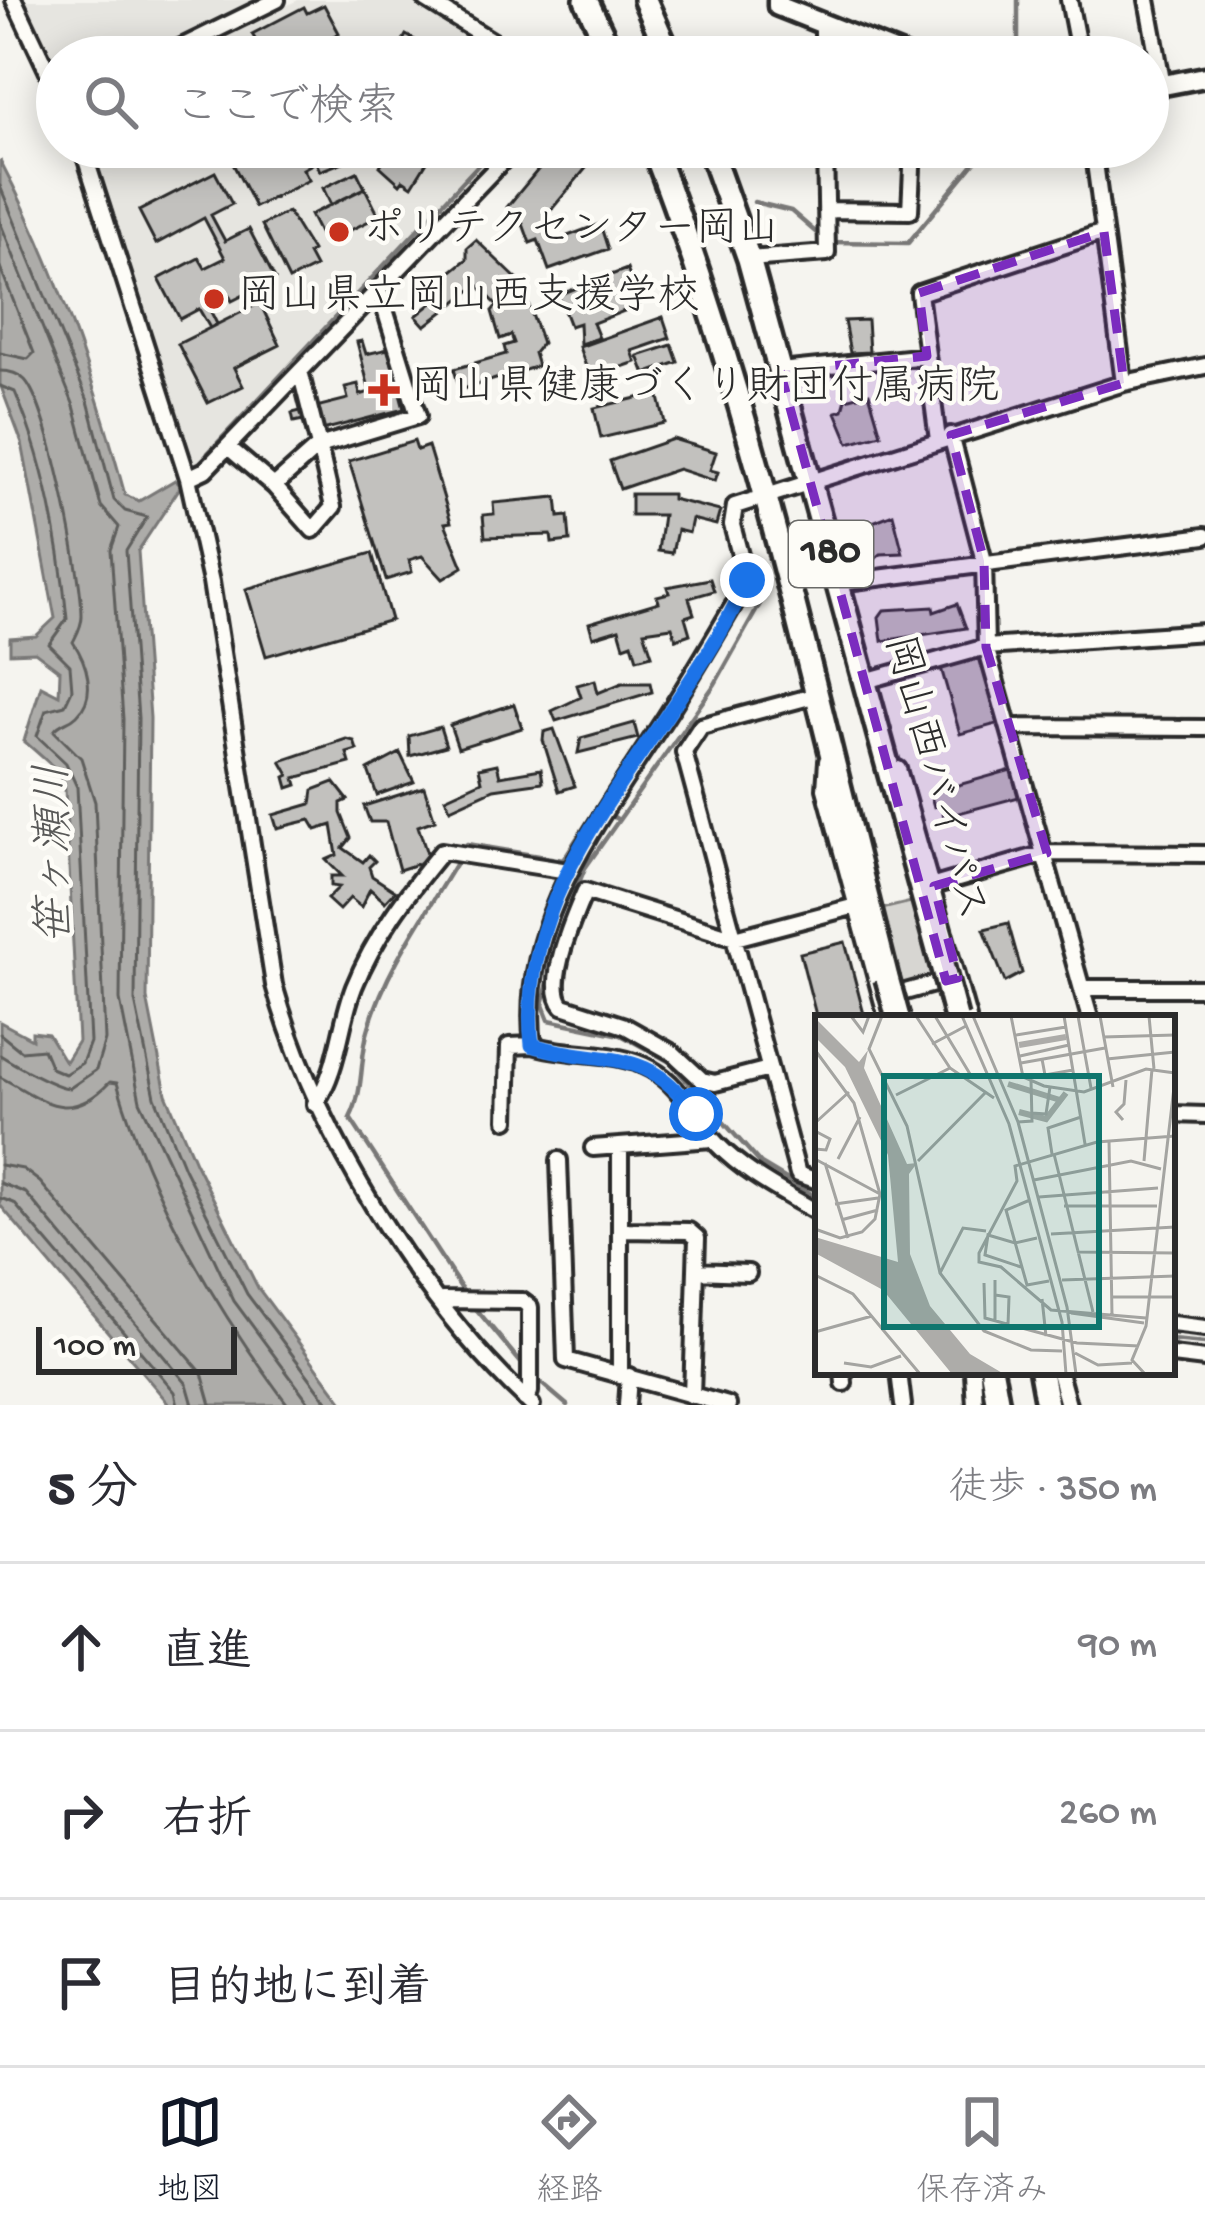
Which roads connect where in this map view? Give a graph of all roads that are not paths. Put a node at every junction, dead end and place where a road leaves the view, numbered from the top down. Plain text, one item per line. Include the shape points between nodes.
1 (14, 0) edge
2 (278, 0) edge
3 (586, 0) edge
4 (645, 0) edge
5 (1070, 0) edge
6 (1147, 0) edge
7 (431, 1) edge
8 (773, 2) edge
9 (823, 24) junction
10 (204, 36) edge
11 (485, 36) edge
12 (604, 36) edge
13 (661, 36) edge
14 (823, 36) edge
15 (854, 36) edge
16 (1076, 36) edge
17 (1150, 36) edge
18 (36, 47) edge
19 (1205, 77) edge
20 (1169, 84) edge
21 (89, 168) edge
22 (496, 168) edge
23 (661, 168) edge
24 (716, 168) edge
25 (825, 168) edge
26 (912, 168) edge
27 (1096, 168) edge
28 (826, 210) junction
29 (1104, 232) junction
30 (749, 260) junction
31 (379, 290) junction
32 (927, 356) junction
33 (1205, 366) edge
34 (300, 371) junction
35 (780, 371) junction
36 (1124, 383) junction
37 (945, 437) junction
38 (319, 446) junction
39 (228, 447) junction
40 (188, 478) junction
41 (811, 481) junction
42 (274, 486) junction
43 (764, 496) junction
44 (1205, 536) edge
45 (984, 561) junction
46 (838, 583) junction
47 (1205, 632) edge
48 (986, 647) junction
49 (865, 681) junction
50 (817, 695) junction
51 (1010, 727) junction
52 (878, 728) junction
53 (1205, 728) edge
54 (828, 750) junction
55 (1047, 853) junction
56 (1205, 854) edge
57 (568, 871) junction
58 (934, 886) junction
59 (856, 906) junction
60 (734, 938) junction
61 (950, 971) junction
62 (1082, 988) junction
63 (1205, 988) edge
64 (885, 989) junction
65 (887, 1015) edge
66 (897, 1015) edge
67 (956, 1015) edge
68 (967, 1015) edge
69 (1089, 1015) edge
70 (532, 1045) junction
71 (769, 1069) junction
72 (315, 1104) junction
73 (507, 1120) dead end
74 (712, 1139) junction
75 (620, 1147) junction
76 (592, 1148) dead end
77 (559, 1160) dead end
78 (815, 1179) edge
79 (815, 1211) edge
80 (622, 1229) junction
81 (696, 1271) junction
82 (748, 1274) dead end
83 (442, 1300) junction
84 (1175, 1323) edge
85 (1205, 1328) edge
86 (1175, 1355) edge
87 (1205, 1359) edge
88 (624, 1375) junction
89 (899, 1375) edge
90 (973, 1375) edge
91 (993, 1375) edge
92 (1042, 1375) edge
93 (1059, 1375) edge
94 (692, 1396) junction
95 (529, 1402) edge
96 (627, 1405) edge
97 (728, 1405) edge
98 (903, 1405) edge
99 (976, 1405) edge
100 (998, 1405) edge
101 (1047, 1405) edge
102 (1067, 1405) edge

1 - 18 street
2 - 10 street
3 - 12 highway
4 - 13 highway
5 - 16 street
6 - 17 street
7 - 11 street
8 - 9 main road
9 - 14 street
9 - 15 main road
19 - 20 main road
21 - 40 street
22 - 31 street
23 - 43 highway, 180 via 702,272
24 - 30 highway, 岡山西バイパス / 180
25 - 28 street
26 - 28 street via 910,211
27 - 29 street
28 - 30 street via 827,253
29 - 32 street via 919,292
29 - 36 street
30 - 35 highway, 岡山西バイパス / 180
31 - 34 street
31 - 38 street via 418,416
32 - 35 street
32 - 37 street
33 - 36 street
34 - 38 street
34 - 39 street
35 - 41 highway, 岡山西バイパス / 180
36 - 37 street
37 - 41 street
37 - 45 street
38 - 42 street
38 - 42 street via 334,501 313,530
39 - 40 street
39 - 42 street
40 - 72 street via 274,985
41 - 43 street
41 - 46 highway, 岡山西バイパス / 180
43 - 50 highway, 180
43 - 57 street via 731,515 743,589
44 - 45 street
45 - 46 street
45 - 48 street
46 - 49 highway, 岡山西バイパス / 180
47 - 48 street
48 - 49 street
48 - 51 street
49 - 52 highway, 岡山西バイパス / 180
50 - 54 highway, 180
50 - 60 street via 701,726 684,752
51 - 53 street
51 - 55 street
52 - 58 street via 898,766
52 - 61 highway, 岡山西バイパス / 180
54 - 59 street via 825,789
54 - 64 highway, 180
55 - 56 street
55 - 58 street
55 - 62 street
57 - 70 street via 540,946
57 - 72 street via 442,851 403,898 354,987 328,1085
58 - 61 street
59 - 60 street
59 - 64 street
60 - 71 street
60 - 71 street via 585,891 568,929 556,1000 657,1044 702,1080
61 - 64 street
61 - 67 highway, 岡山西バイパス / 180, bridge
61 - 68 street
62 - 63 street
62 - 69 street
64 - 65 street
64 - 66 highway, 180, bridge
70 - 73 street via 509,1046
70 - 74 street via 610,1055 656,1071
71 - 78 street via 798,1174
72 - 83 street
74 - 75 street
74 - 79 street via 739,1166
75 - 76 street
75 - 80 street
77 - 88 street via 566,1360
80 - 81 street via 689,1231 697,1238
80 - 88 street
81 - 82 street
81 - 94 street
83 - 95 street
83 - 95 street via 530,1307
84 - 85 street
86 - 87 street
88 - 94 street
88 - 96 street
89 - 98 street
90 - 99 street
91 - 100 highway
92 - 101 highway
93 - 102 street
94 - 97 street

